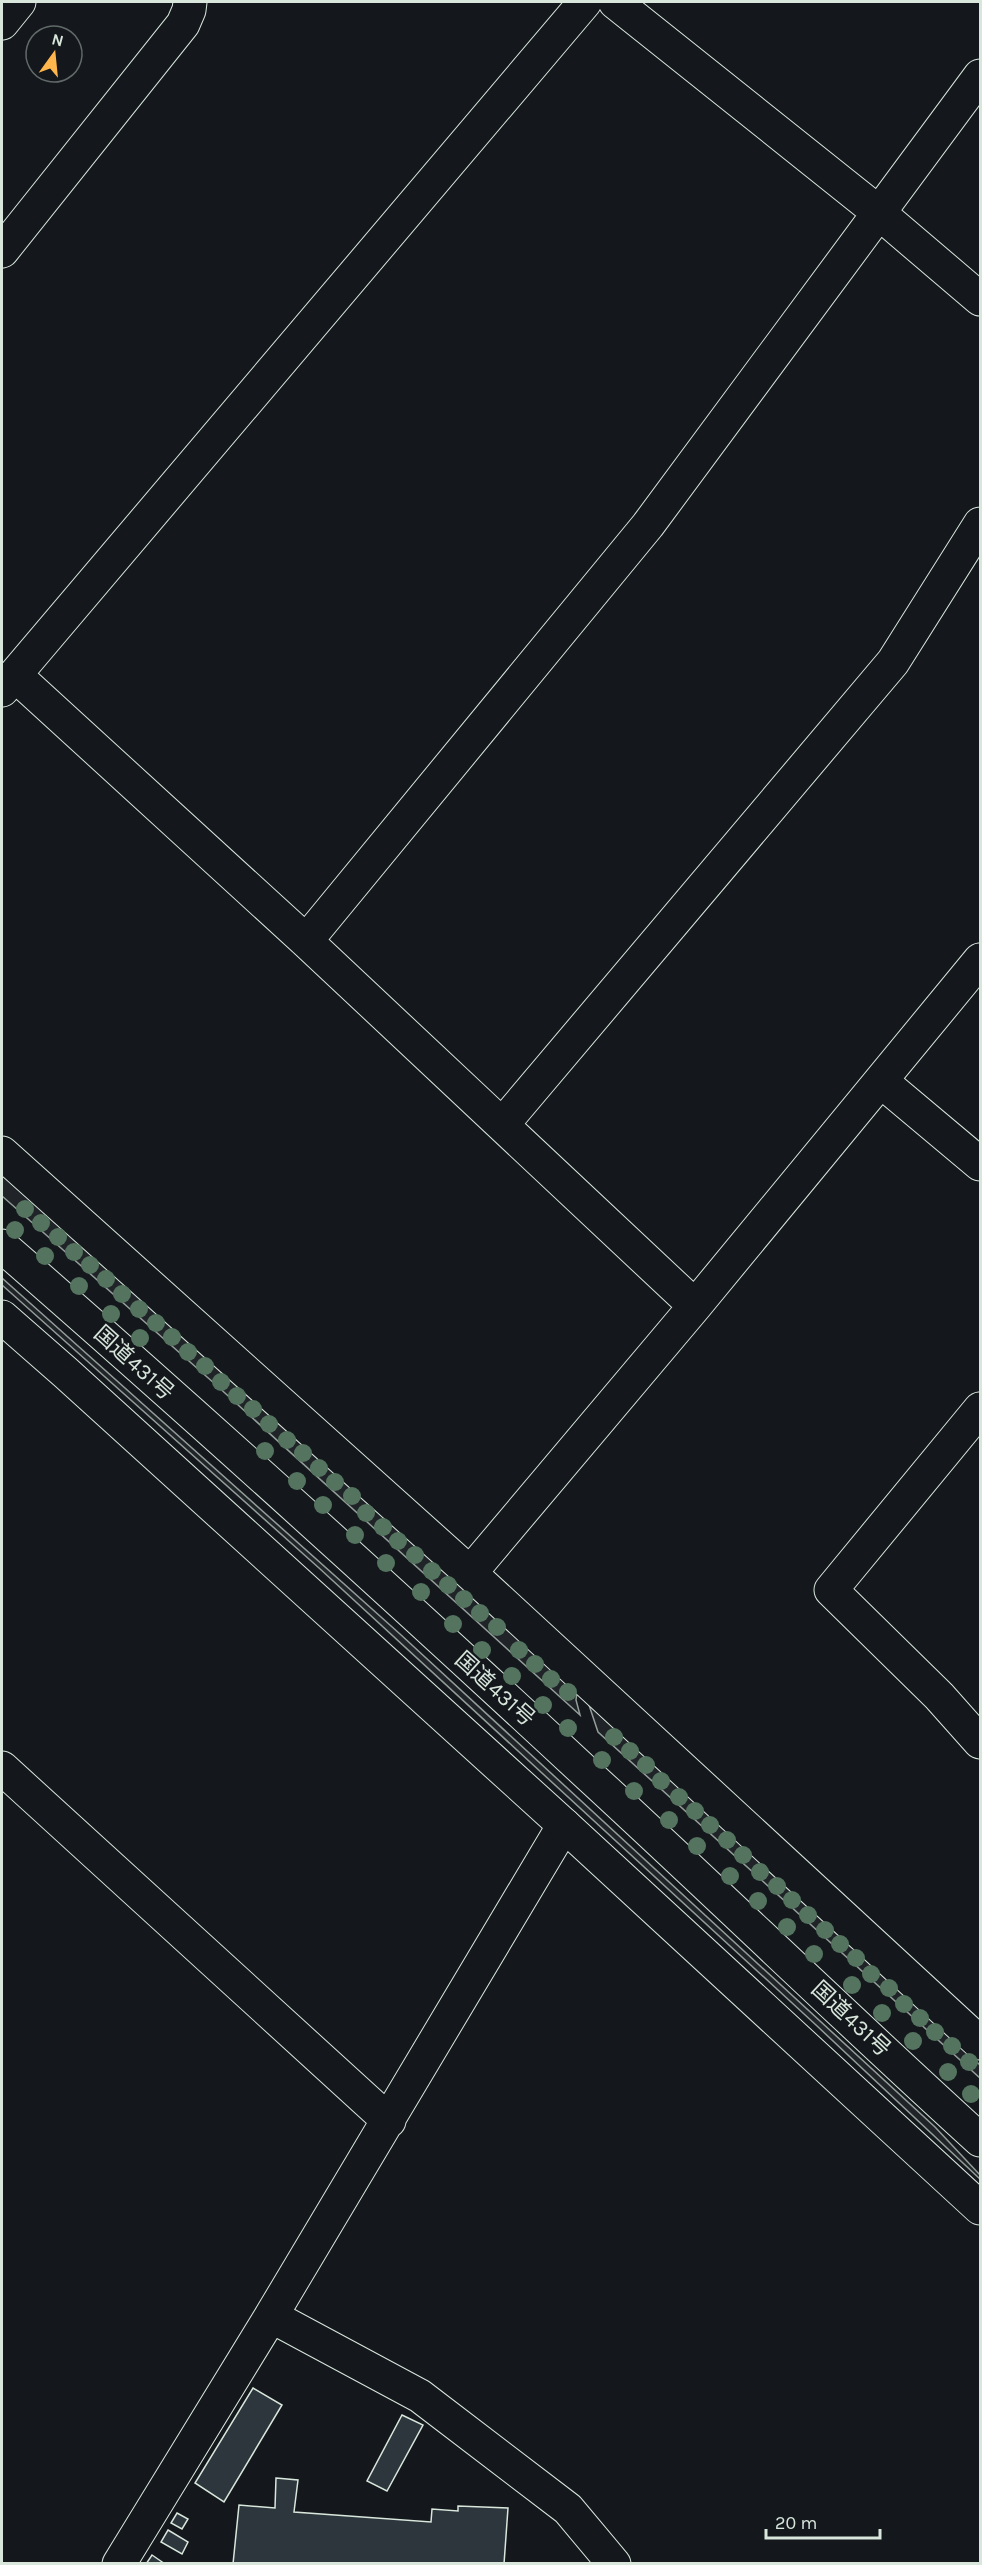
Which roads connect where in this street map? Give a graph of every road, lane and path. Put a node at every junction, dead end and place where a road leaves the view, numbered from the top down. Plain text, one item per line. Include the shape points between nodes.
1 (19, 2) edge
2 (190, 2) edge
3 (585, 2) edge
4 (615, 2) edge
5 (2, 23) edge
6 (981, 76) edge
7 (878, 212) junction
8 (2, 251) edge
9 (981, 299) edge
10 (981, 524) edge
11 (8, 682) edge
12 (306, 941) junction
13 (981, 960) edge
14 (881, 1081) junction
15 (501, 1125) junction
16 (2, 1153) edge
17 (981, 1164) edge
18 (2, 1246) edge
19 (695, 1306) junction
20 (2, 1317) edge
21 (981, 1409) edge
22 (470, 1573) junction
23 (981, 1743) edge
24 (2, 1768) edge
25 (564, 1825) junction
26 (981, 2043) edge
27 (389, 2121) junction
28 (981, 2140) edge
29 (981, 2208) edge
30 (271, 2316) junction
31 (119, 2564) edge
32 (614, 2564) edge

1 - 5 main road
2 - 8 main road via 183,24
3 - 11 main road
4 - 7 main road
6 - 7 main road
7 - 9 main road
7 - 12 main road via 648,525
10 - 15 main road via 892,662
11 - 12 main road
12 - 15 main road
13 - 14 main road
14 - 17 main road
14 - 19 main road
15 - 19 main road
16 - 22 main road
18 - 28 main road, 国道431号 via 351,1558
19 - 22 main road
20 - 25 main road
21 - 23 main road via 831,1590
22 - 26 main road
24 - 27 main road
25 - 27 main road
25 - 29 main road
27 - 30 main road
30 - 31 main road
30 - 32 main road via 420,2396 568,2509

